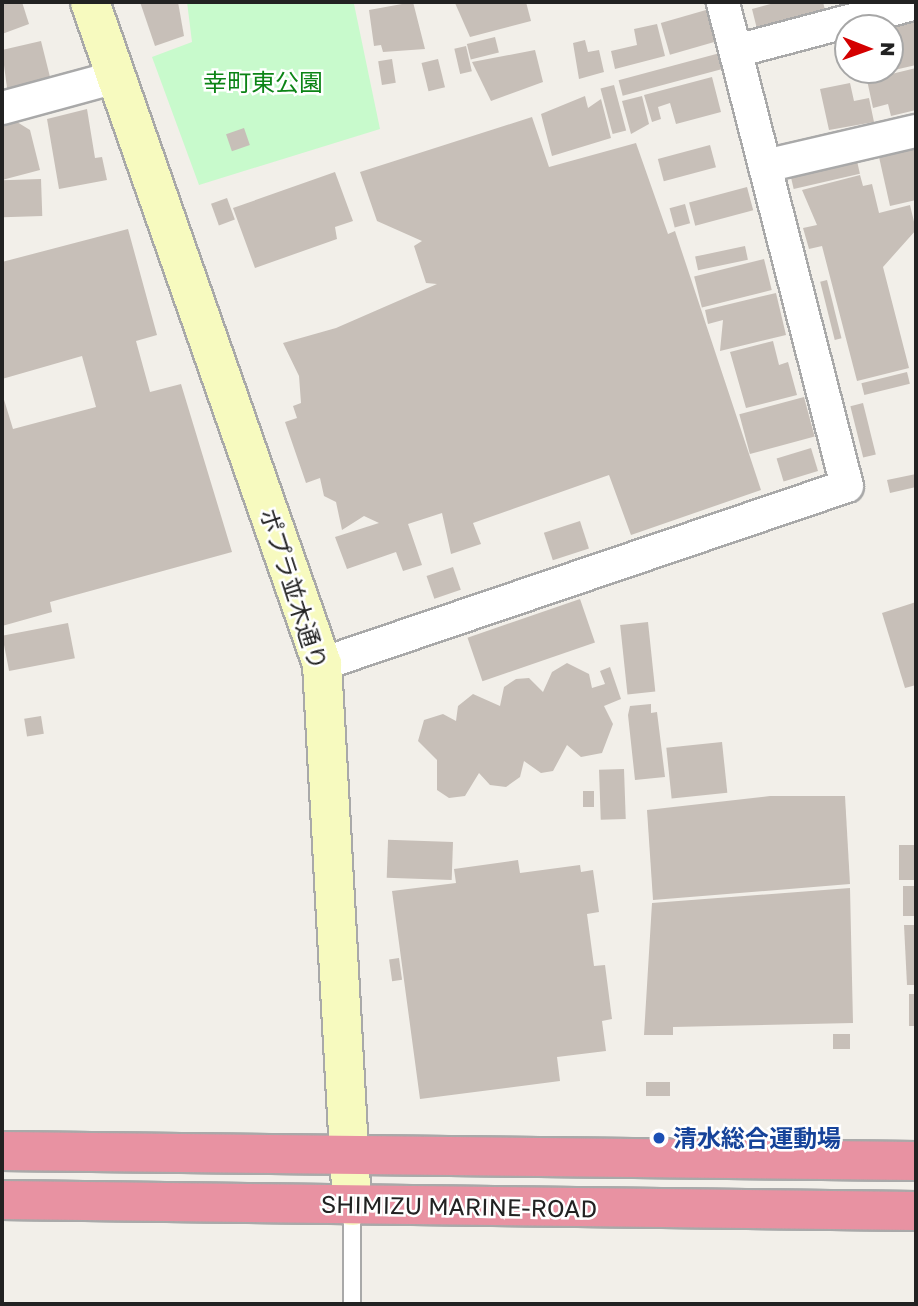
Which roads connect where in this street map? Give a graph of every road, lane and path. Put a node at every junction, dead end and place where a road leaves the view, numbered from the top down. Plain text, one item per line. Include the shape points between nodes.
1 (90, 2) edge
2 (723, 2) edge
3 (916, 3) edge
4 (736, 51) junction
5 (116, 78) junction
6 (2, 108) edge
7 (916, 131) edge
8 (765, 166) junction
9 (322, 664) junction
10 (2, 1150) edge
11 (353, 1155) junction
12 (916, 1161) edge
13 (2, 1199) edge
14 (352, 1206) junction
15 (916, 1211) edge
16 (352, 1304) edge

1 - 5 street, ポプラ並木通り
2 - 4 street
3 - 4 street
4 - 8 street
5 - 6 street
5 - 9 street, ポプラ並木通り
7 - 8 street
8 - 9 street via 847,486
9 - 11 street, ポプラ並木通り
10 - 11 highway, SHIMIZU MARINE-ROAD
11 - 12 highway, SHIMIZU MARINE-ROAD
11 - 14 street, ポプラ並木通り
13 - 14 highway, SHIMIZU MARINE-ROAD
14 - 15 highway, SHIMIZU MARINE-ROAD
14 - 16 lane

